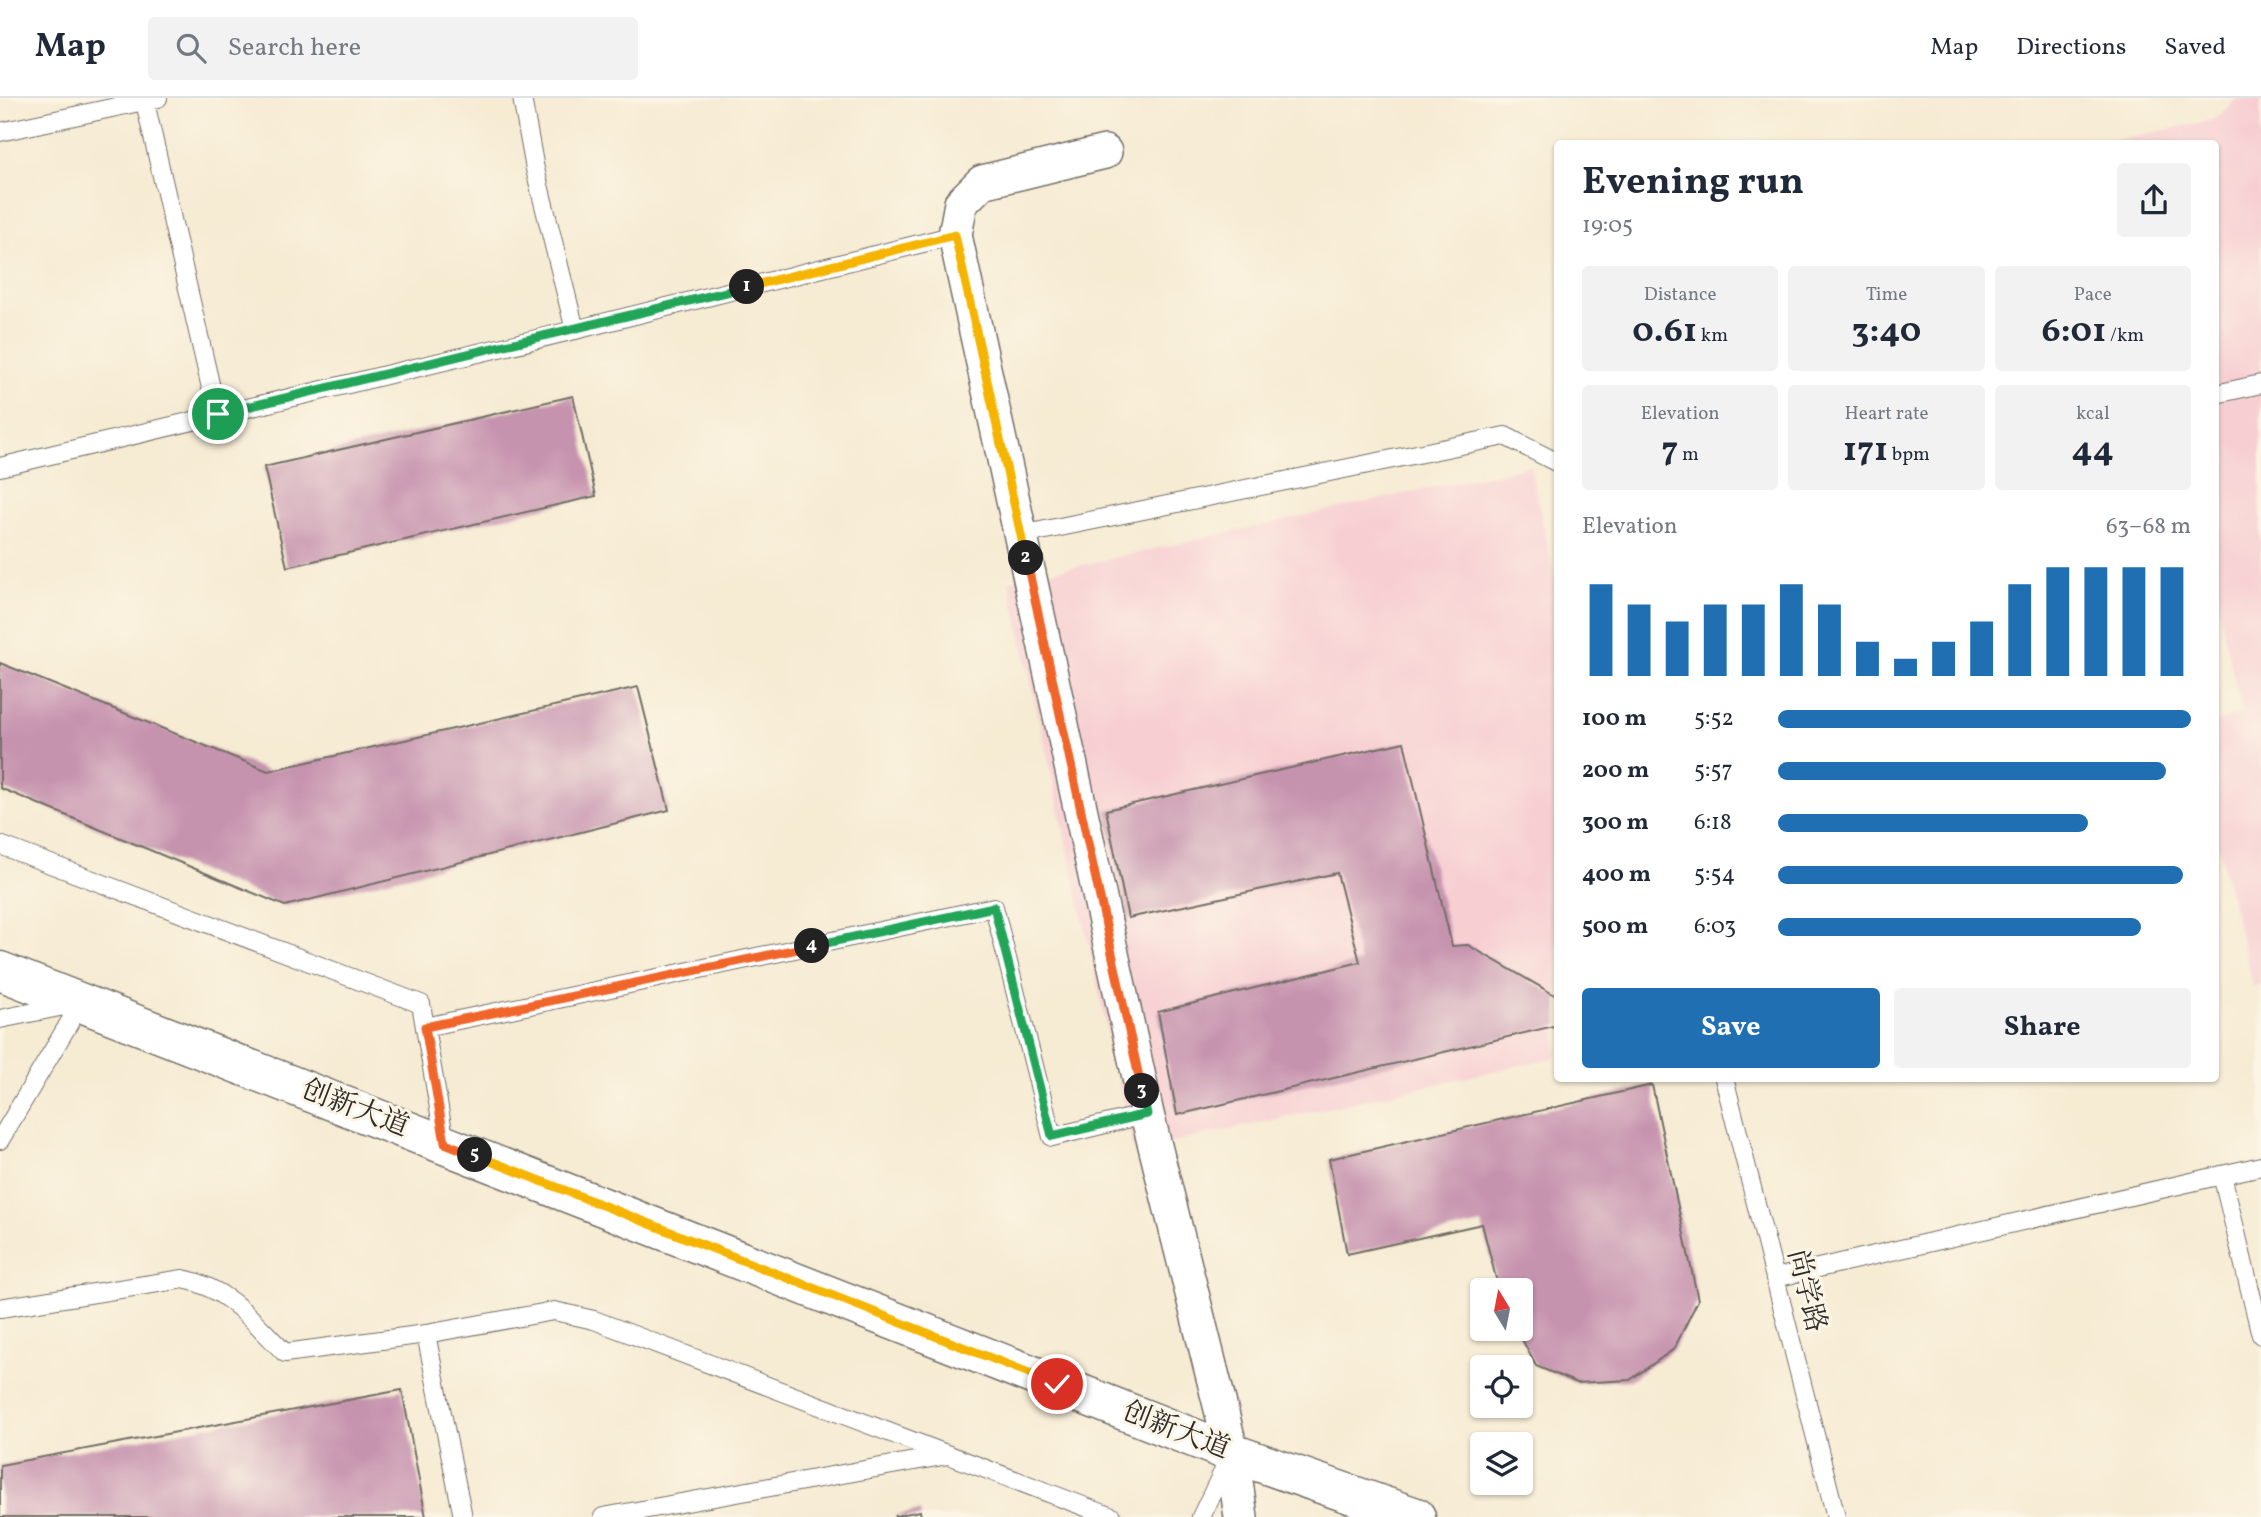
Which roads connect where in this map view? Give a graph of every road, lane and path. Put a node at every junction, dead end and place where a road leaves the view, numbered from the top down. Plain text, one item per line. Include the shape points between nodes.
1 (522, 98) edge
2 (149, 99) edge
3 (0, 132) edge
4 (1105, 152) dead end
5 (955, 235) junction
6 (575, 330) junction
7 (2261, 384) edge
8 (2219, 393) edge
9 (218, 414) junction
10 (1554, 461) edge
11 (0, 467) edge
12 (1020, 535) junction
13 (0, 845) edge
14 (0, 971) edge
15 (80, 1003) junction
16 (0, 1019) edge
17 (425, 1027) junction
18 (1725, 1082) edge
19 (1147, 1114) junction
20 (0, 1140) edge
21 (445, 1143) junction
22 (2261, 1166) edge
23 (2222, 1175) junction
24 (1775, 1278) junction
25 (0, 1308) edge
26 (426, 1335) junction
27 (2261, 1335) edge
28 (1232, 1453) junction
29 (948, 1455) junction
30 (463, 1517) edge
31 (603, 1517) edge
32 (1112, 1517) edge
33 (1201, 1517) edge
34 (1241, 1517) edge
35 (1416, 1517) edge
36 (1836, 1517) edge

1 - 6 lane
2 - 3 lane
2 - 9 lane
4 - 5 street via 982,181 961,204
5 - 6 lane
5 - 12 street
6 - 9 lane
7 - 8 lane
9 - 11 lane
10 - 12 lane via 1505,436
12 - 19 street
13 - 17 lane via 421,1003
14 - 15 street, 创新大道
15 - 16 lane
15 - 20 lane
15 - 21 street, 创新大道
17 - 19 lane via 994,907 1052,1136
17 - 21 lane
18 - 24 lane, 尚学路
19 - 28 street
21 - 28 street, 创新大道
22 - 23 lane
23 - 24 lane
23 - 27 lane
24 - 36 lane, 尚学路
25 - 26 lane via 183,1279 211,1288 236,1304 285,1353
26 - 29 lane via 554,1311 594,1320
26 - 30 lane
28 - 33 lane
28 - 34 street
28 - 35 street, 创新大道
29 - 31 lane
29 - 32 lane

